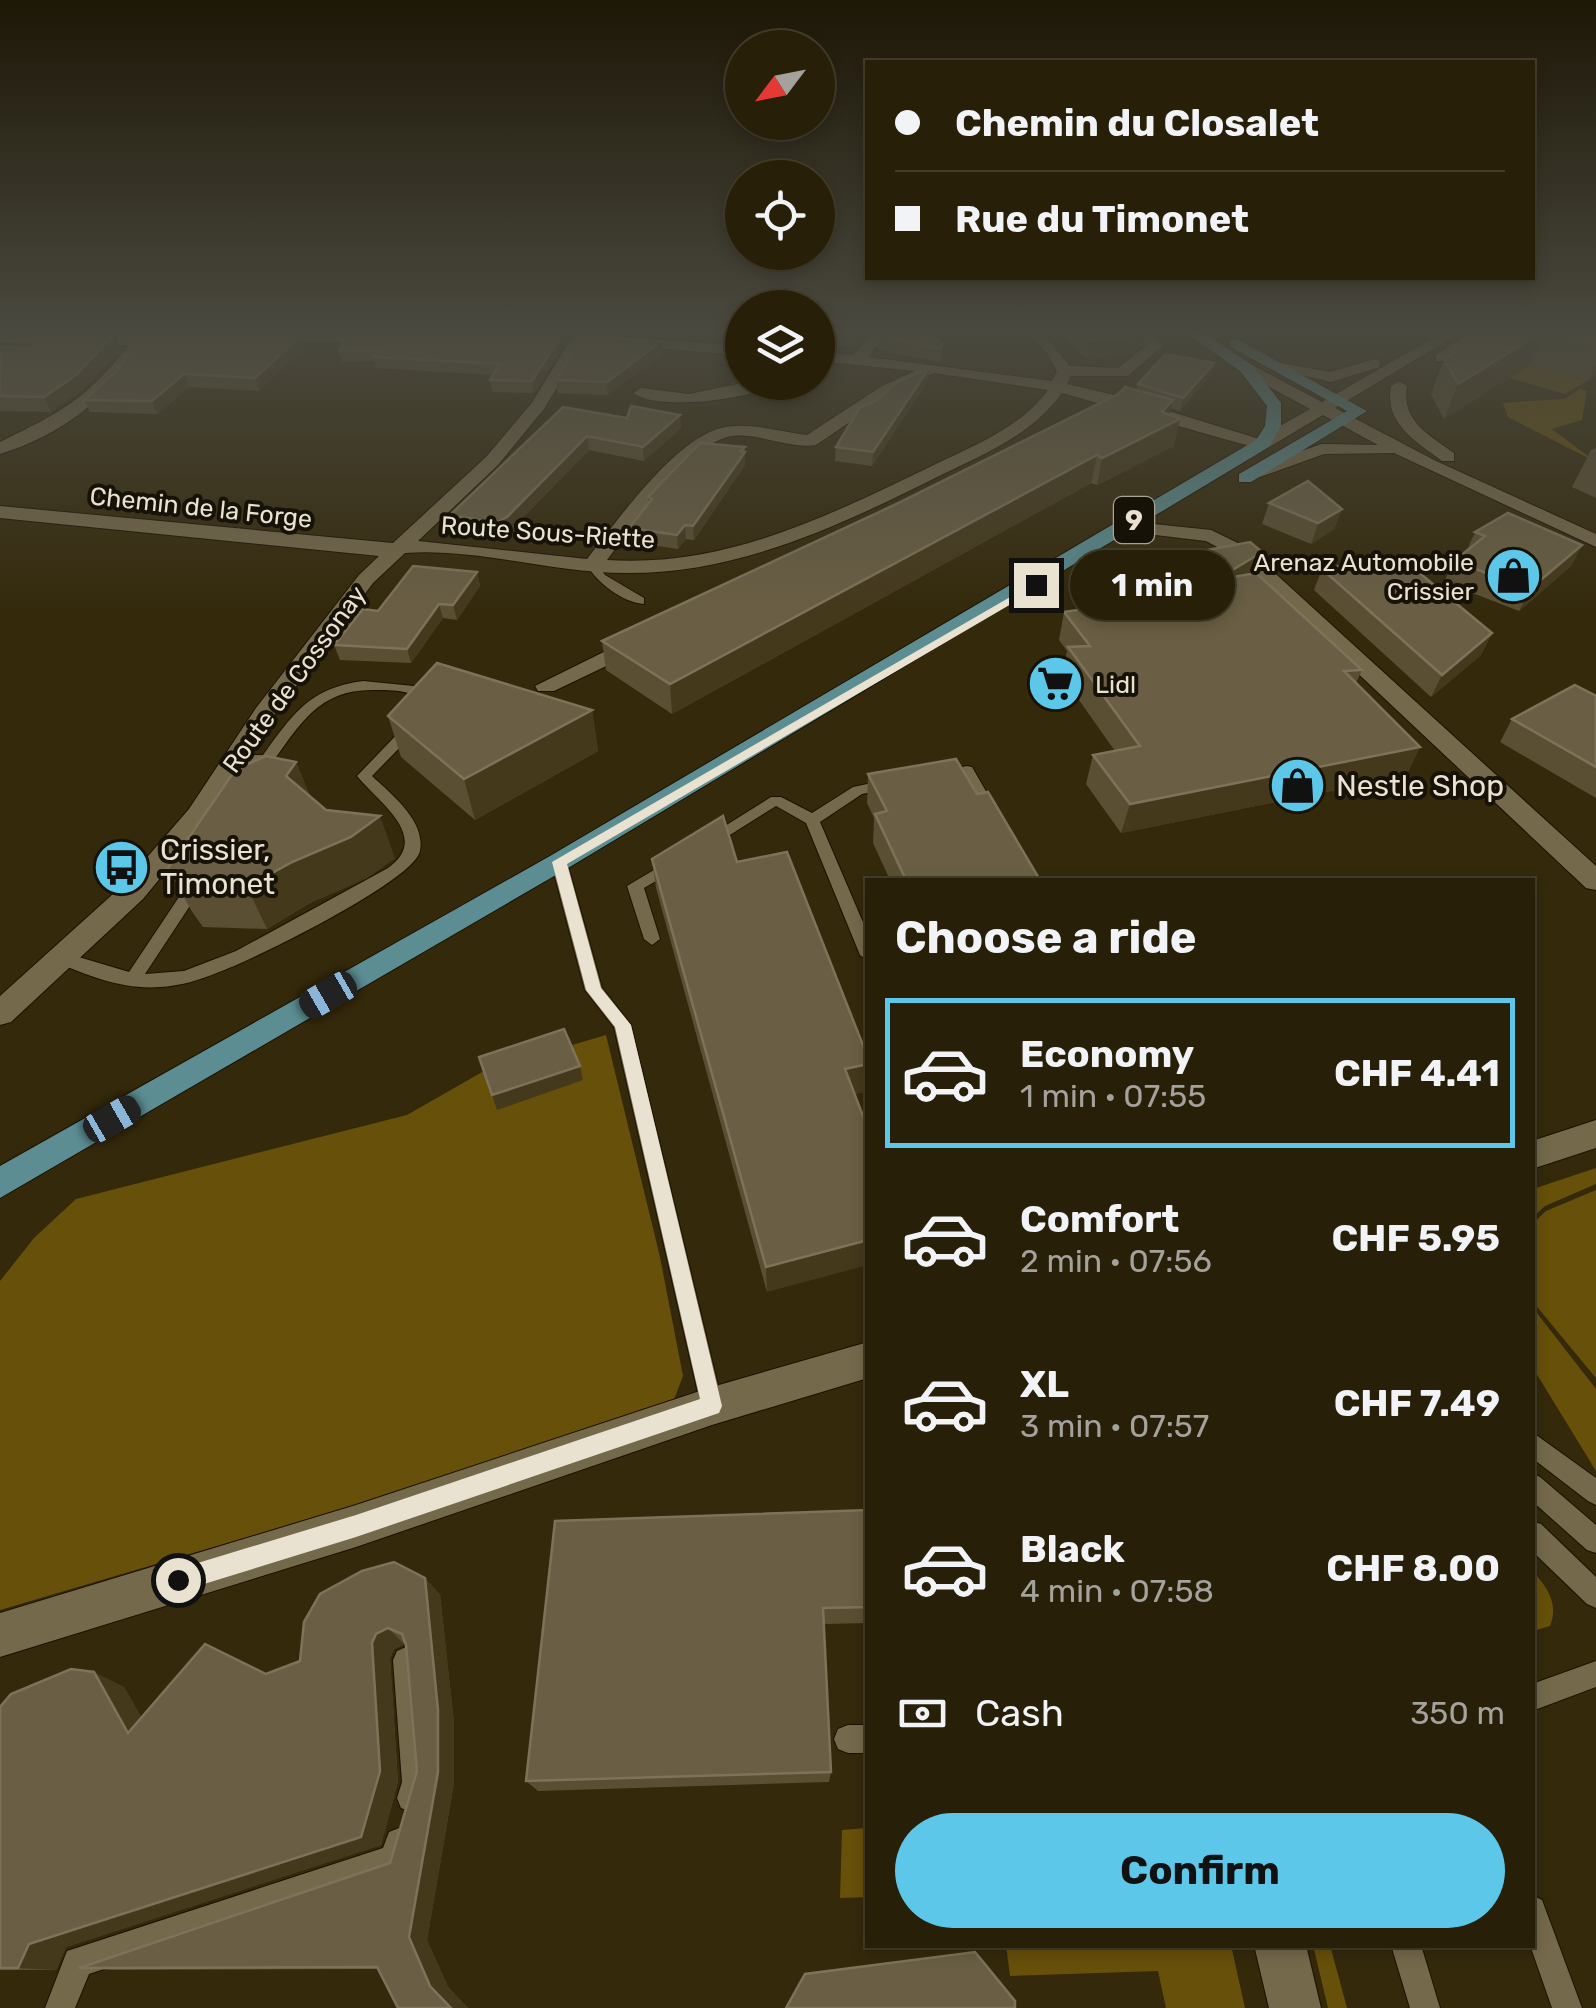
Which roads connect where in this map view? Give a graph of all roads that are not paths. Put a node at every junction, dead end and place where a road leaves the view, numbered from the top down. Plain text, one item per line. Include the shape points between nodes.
1 (49, 425) edge
2 (522, 425) edge
3 (835, 425) edge
4 (1010, 425) edge
5 (1188, 425) edge
6 (1272, 425) edge
7 (1306, 425) edge
8 (1321, 425) edge
9 (1370, 425) edge
10 (1407, 425) edge
11 (1263, 443) junction
12 (0, 449) edge
13 (975, 452) junction
14 (995, 460) edge
15 (1440, 461) junction
16 (1254, 473) junction
17 (0, 512) edge
18 (851, 512) junction
19 (872, 522) edge
20 (1596, 524) edge
21 (1154, 530) junction
22 (1596, 541) edge
23 (398, 550) junction
24 (692, 564) junction
25 (593, 565) junction
26 (716, 579) dead end
27 (1006, 599) junction
28 (640, 601) dead end
29 (652, 636) edge
30 (546, 686) dead end
31 (234, 759) junction
32 (267, 760) junction
33 (930, 777) edge
34 (270, 780) edge
35 (912, 780) edge
36 (812, 820) junction
37 (1003, 833) edge
38 (698, 848) edge
39 (682, 858) edge
40 (559, 862) junction
41 (207, 867) edge
42 (1596, 881) edge
43 (652, 939) dead end
44 (865, 948) edge
45 (62, 958) junction
46 (134, 978) junction
47 (0, 1014) edge
48 (1596, 1134) edge
49 (1535, 1155) edge
50 (0, 1183) edge
51 (865, 1361) edge
52 (712, 1406) junction
53 (1535, 1445) edge
54 (1535, 1487) edge
55 (1596, 1493) edge
56 (1535, 1536) edge
57 (1596, 1540) edge
58 (1596, 1595) edge
59 (0, 1635) edge
60 (406, 1660) edge
61 (1596, 1674) edge
62 (1535, 1697) edge
63 (1535, 1918) edge
64 (1281, 1948) edge
65 (1407, 1948) edge
66 (60, 2008) edge
67 (1295, 2008) edge
68 (1425, 2008) edge
69 (1568, 2008) edge

1 - 12 street
2 - 23 street, Route de Cossonay
3 - 25 street via 810,442 736,432 714,436 649,496
4 - 13 street, Route Sous-Riette
5 - 11 street
6 - 11 main road
7 - 11 street
8 - 16 main road, 9
9 - 15 street
10 - 15 street
11 - 27 main road, 9
13 - 14 street
13 - 18 street, Route Sous-Riette
15 - 16 street via 1332,447
15 - 20 street
15 - 22 street
16 - 21 main road, 9
17 - 23 street, Chemin de la Forge
18 - 19 street
18 - 24 street, Route Sous-Riette via 766,548
21 - 27 main road, 9
21 - 42 street via 1211,536 1239,551
23 - 25 street, Route Sous-Riette via 420,546
23 - 31 street, Route de Cossonay via 339,613
24 - 25 street, Route Sous-Riette
24 - 26 street
25 - 28 lane via 600,577
27 - 40 main road, 9
29 - 30 street
31 - 32 lane
31 - 45 street, Route de Cossonay via 134,892
32 - 34 lane
32 - 46 lane via 323,693 378,685 416,689 431,701 364,776 405,820 414,840 410,858 384,879 204,972 160,981
33 - 37 lane via 967,770
35 - 36 lane via 858,790
36 - 38 lane via 776,800
36 - 44 lane
39 - 43 lane via 635,886
40 - 50 main road, 9
40 - 52 lane via 594,990 622,1025
41 - 46 lane
45 - 46 lane via 103,975
45 - 47 street, Route de Cossonay
48 - 49 street
51 - 52 street
52 - 59 street via 356,1526
53 - 55 lane
54 - 57 lane
56 - 58 lane
60 - 66 lane via 416,1782 395,1859 78,1962
61 - 62 lane
63 - 69 lane
64 - 67 street
65 - 68 lane

